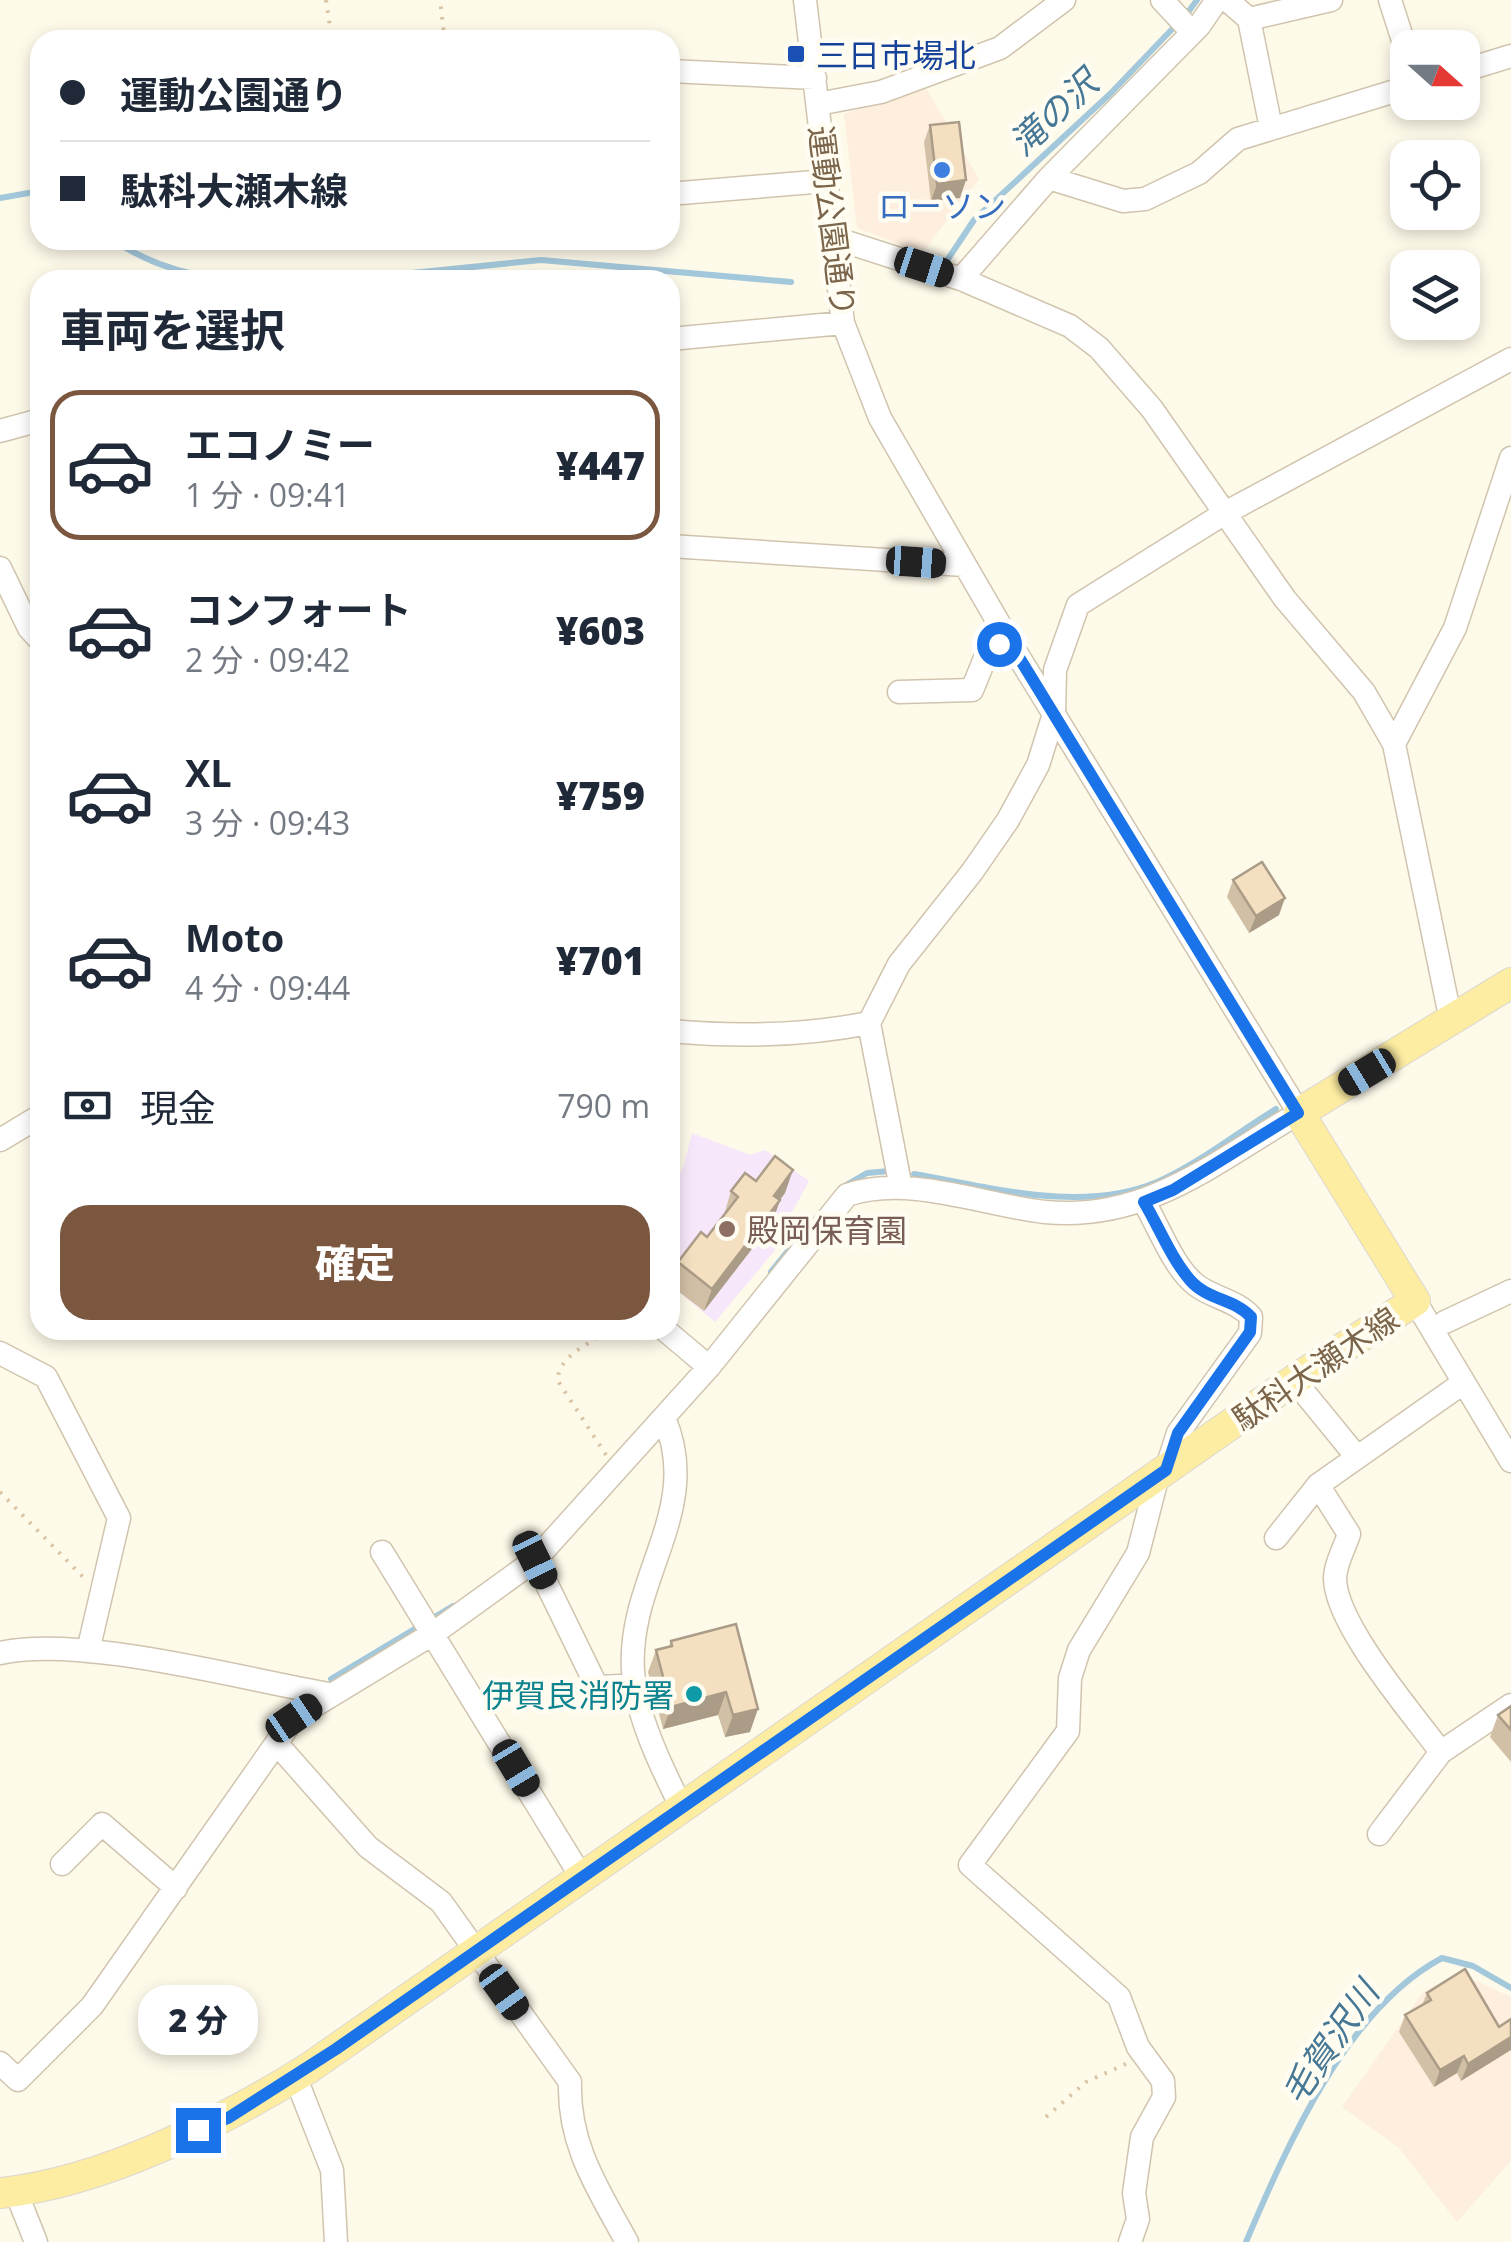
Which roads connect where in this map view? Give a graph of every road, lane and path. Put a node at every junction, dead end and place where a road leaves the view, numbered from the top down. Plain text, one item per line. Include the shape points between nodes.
1 (326, 0) edge
2 (440, 0) edge
3 (805, 0) edge
4 (1064, 0) edge
5 (1218, 0) edge
6 (1227, 0) edge
7 (1330, 0) edge
8 (1390, 0) edge
9 (1179, 18) edge
10 (1249, 19) junction
11 (330, 30) edge
12 (444, 30) edge
13 (1400, 30) edge
14 (1511, 56) edge
15 (1480, 65) edge
16 (680, 71) edge
17 (815, 78) junction
18 (1390, 92) edge
19 (818, 104) junction
20 (1270, 128) junction
21 (1049, 178) junction
22 (826, 180) junction
23 (682, 192) dead end
24 (831, 237) junction
25 (960, 278) junction
26 (843, 322) junction
27 (680, 338) edge
28 (1511, 358) edge
29 (30, 423) edge
30 (0, 431) edge
31 (1511, 458) edge
32 (1225, 513) junction
33 (680, 547) edge
34 (964, 564) junction
35 (0, 568) edge
36 (30, 629) edge
37 (1009, 641) junction
38 (899, 692) dead end
39 (1054, 714) junction
40 (1394, 744) junction
41 (1511, 983) edge
42 (1450, 1021) junction
43 (869, 1023) junction
44 (680, 1032) edge
45 (1298, 1113) junction
46 (30, 1122) edge
47 (0, 1140) edge
48 (900, 1188) junction
49 (1144, 1202) junction
50 (1511, 1291) edge
51 (1415, 1301) junction
52 (1446, 1322) dead end
53 (595, 1340) edge
54 (677, 1340) edge
55 (0, 1353) edge
56 (709, 1366) junction
57 (1294, 1380) junction
58 (1463, 1382) junction
59 (664, 1418) junction
60 (606, 1456) dead end
61 (1357, 1457) junction
62 (1511, 1461) edge
63 (1162, 1473) junction
64 (1318, 1485) junction
65 (0, 1492) edge
66 (1276, 1538) dead end
67 (382, 1552) dead end
68 (535, 1560) junction
69 (101, 1596) junction
70 (429, 1626) junction
71 (88, 1651) junction
72 (0, 1653) edge
73 (620, 1686) dead end
74 (329, 1694) junction
75 (1511, 1705) edge
76 (277, 1744) junction
77 (1440, 1752) junction
78 (682, 1808) junction
79 (1379, 1834) dead end
80 (62, 1864) dead end
81 (582, 1878) junction
82 (176, 1888) junction
83 (476, 1953) junction
84 (0, 2063) edge
85 (1156, 2070) junction
86 (295, 2076) junction
87 (1046, 2117) dead end
88 (8, 2192) edge
89 (36, 2242) edge
90 (336, 2242) edge
91 (627, 2242) edge
92 (1130, 2242) edge

1 - 11 path
2 - 12 path
3 - 17 street, 運動公園通り
4 - 19 street via 1000,48 882,92
5 - 9 street
6 - 10 street
7 - 10 street
8 - 13 street
9 - 21 street
10 - 20 street
14 - 15 street
16 - 17 street
17 - 19 street, 運動公園通り
18 - 20 street
19 - 22 street, 運動公園通り
20 - 21 street via 1238,140 1199,173 1146,199 1124,200
21 - 25 street
22 - 23 street
22 - 24 street, 運動公園通り
24 - 25 street
24 - 26 street, 運動公園通り
25 - 32 street via 1070,326 1099,348 1152,409
26 - 27 street
26 - 34 street, 運動公園通り via 880,418
28 - 32 street
29 - 30 street
31 - 40 street via 1455,628
32 - 39 street via 1078,605 1054,670
32 - 40 street via 1285,599 1364,692
33 - 34 street
34 - 37 street, 運動公園通り
35 - 36 street
37 - 38 street via 990,646 972,690
37 - 39 street, 運動公園通り
39 - 43 street via 1038,765 1008,820 918,935
39 - 45 street, 運動公園通り
40 - 42 street
41 - 42 main road
42 - 45 main road
43 - 44 street via 826,1032
43 - 48 street
45 - 49 street
45 - 51 main road, 運動公園通り
46 - 47 street
48 - 49 street via 1049,1212
48 - 56 street via 872,1186 848,1195
49 - 63 street via 1190,1280 1251,1317 1250,1332 1178,1433
50 - 52 street
51 - 57 main road, 駄科大瀬木線
51 - 58 street, 運動公園通り
53 - 60 path via 557,1372
54 - 56 street
55 - 69 street via 46,1377 120,1518
56 - 59 street
57 - 61 street
57 - 63 main road, 駄科大瀬木線
58 - 61 street
58 - 62 street, 運動公園通り
59 - 68 street
59 - 78 street via 678,1448 677,1493 644,1589 633,1672
61 - 64 street
63 - 78 main road, 駄科大瀬木線
63 - 85 street via 1138,1553 1079,1650 1070,1678 1068,1731 970,1865 1119,1997 1138,2046
64 - 66 street
64 - 77 street via 1349,1534 1335,1575 1338,1600
65 - 69 path
67 - 70 street
68 - 70 street
68 - 73 street via 596,1687
69 - 71 street
70 - 74 street
70 - 81 street
71 - 72 street
71 - 74 street
74 - 76 street via 294,1718
75 - 77 street
76 - 82 street
76 - 83 street via 368,1847 441,1902
77 - 79 street
78 - 81 main road, 駄科大瀬木線
80 - 82 street via 102,1824
81 - 83 main road, 駄科大瀬木線
82 - 84 street via 80,2018 18,2080
83 - 86 main road, 駄科大瀬木線
83 - 91 street via 570,2082 576,2145
85 - 87 path via 1134,2062 1108,2069
85 - 92 street via 1164,2096 1142,2138 1134,2193 1138,2218
86 - 88 main road, 駄科大瀬木線 via 228,2118
86 - 90 street via 332,2170
88 - 89 street

